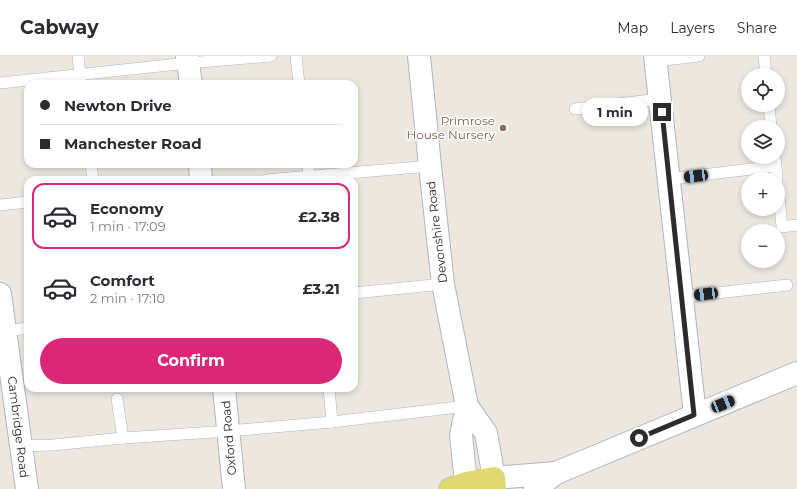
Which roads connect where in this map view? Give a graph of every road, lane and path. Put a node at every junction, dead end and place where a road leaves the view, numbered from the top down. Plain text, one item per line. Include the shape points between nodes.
1 (78, 56) edge
2 (271, 56) edge
3 (296, 56) edge
4 (419, 56) edge
5 (699, 56) edge
6 (764, 56) edge
7 (656, 59) edge
8 (189, 68) edge
9 (765, 68) edge
10 (81, 79) edge
11 (61, 80) edge
12 (299, 80) edge
13 (24, 82) edge
14 (0, 83) edge
15 (660, 99) junction
16 (576, 109) dead end
17 (757, 164) edge
18 (430, 166) junction
19 (329, 176) edge
20 (669, 179) junction
21 (24, 202) edge
22 (0, 205) edge
23 (781, 216) edge
24 (797, 226) edge
25 (443, 284) junction
26 (787, 285) dead end
27 (358, 293) edge
28 (0, 294) edge
29 (682, 297) junction
30 (24, 329) edge
31 (6, 331) junction
32 (797, 373) edge
33 (7, 391) edge
34 (224, 392) edge
35 (329, 392) edge
36 (117, 399) dead end
37 (467, 406) junction
38 (694, 415) junction
39 (332, 422) junction
40 (229, 431) junction
41 (123, 438) junction
42 (21, 446) junction
43 (556, 473) junction
44 (494, 484) edge
45 (461, 487) edge
46 (26, 489) edge
47 (234, 489) edge
48 (535, 489) edge

1 - 10 lane
2 - 8 lane
3 - 12 lane
4 - 18 main road, Devonshire Road
5 - 7 lane
6 - 9 lane
7 - 15 main road
8 - 10 lane
10 - 11 lane
13 - 14 lane
15 - 16 lane
15 - 20 main road
17 - 20 lane
18 - 19 lane
18 - 25 main road, Devonshire Road
20 - 29 main road
21 - 22 lane
23 - 24 lane via 782,227
25 - 27 lane
25 - 37 main road, Devonshire Road
26 - 29 lane
28 - 31 main road, Cambridge Road
29 - 38 main road
30 - 31 lane
31 - 33 main road, Cambridge Road
32 - 38 main road
33 - 42 main road, Cambridge Road
34 - 40 main road, Oxford Road
35 - 39 lane
36 - 41 lane
37 - 39 lane
37 - 44 main road, Devonshire Road via 486,433
37 - 45 main road, Devonshire Road via 461,435
38 - 43 main road
39 - 40 lane
40 - 41 lane
40 - 47 main road, Oxford Road
41 - 42 lane
42 - 46 main road, Cambridge Road
43 - 44 main road
43 - 48 main road
44 - 45 main road

